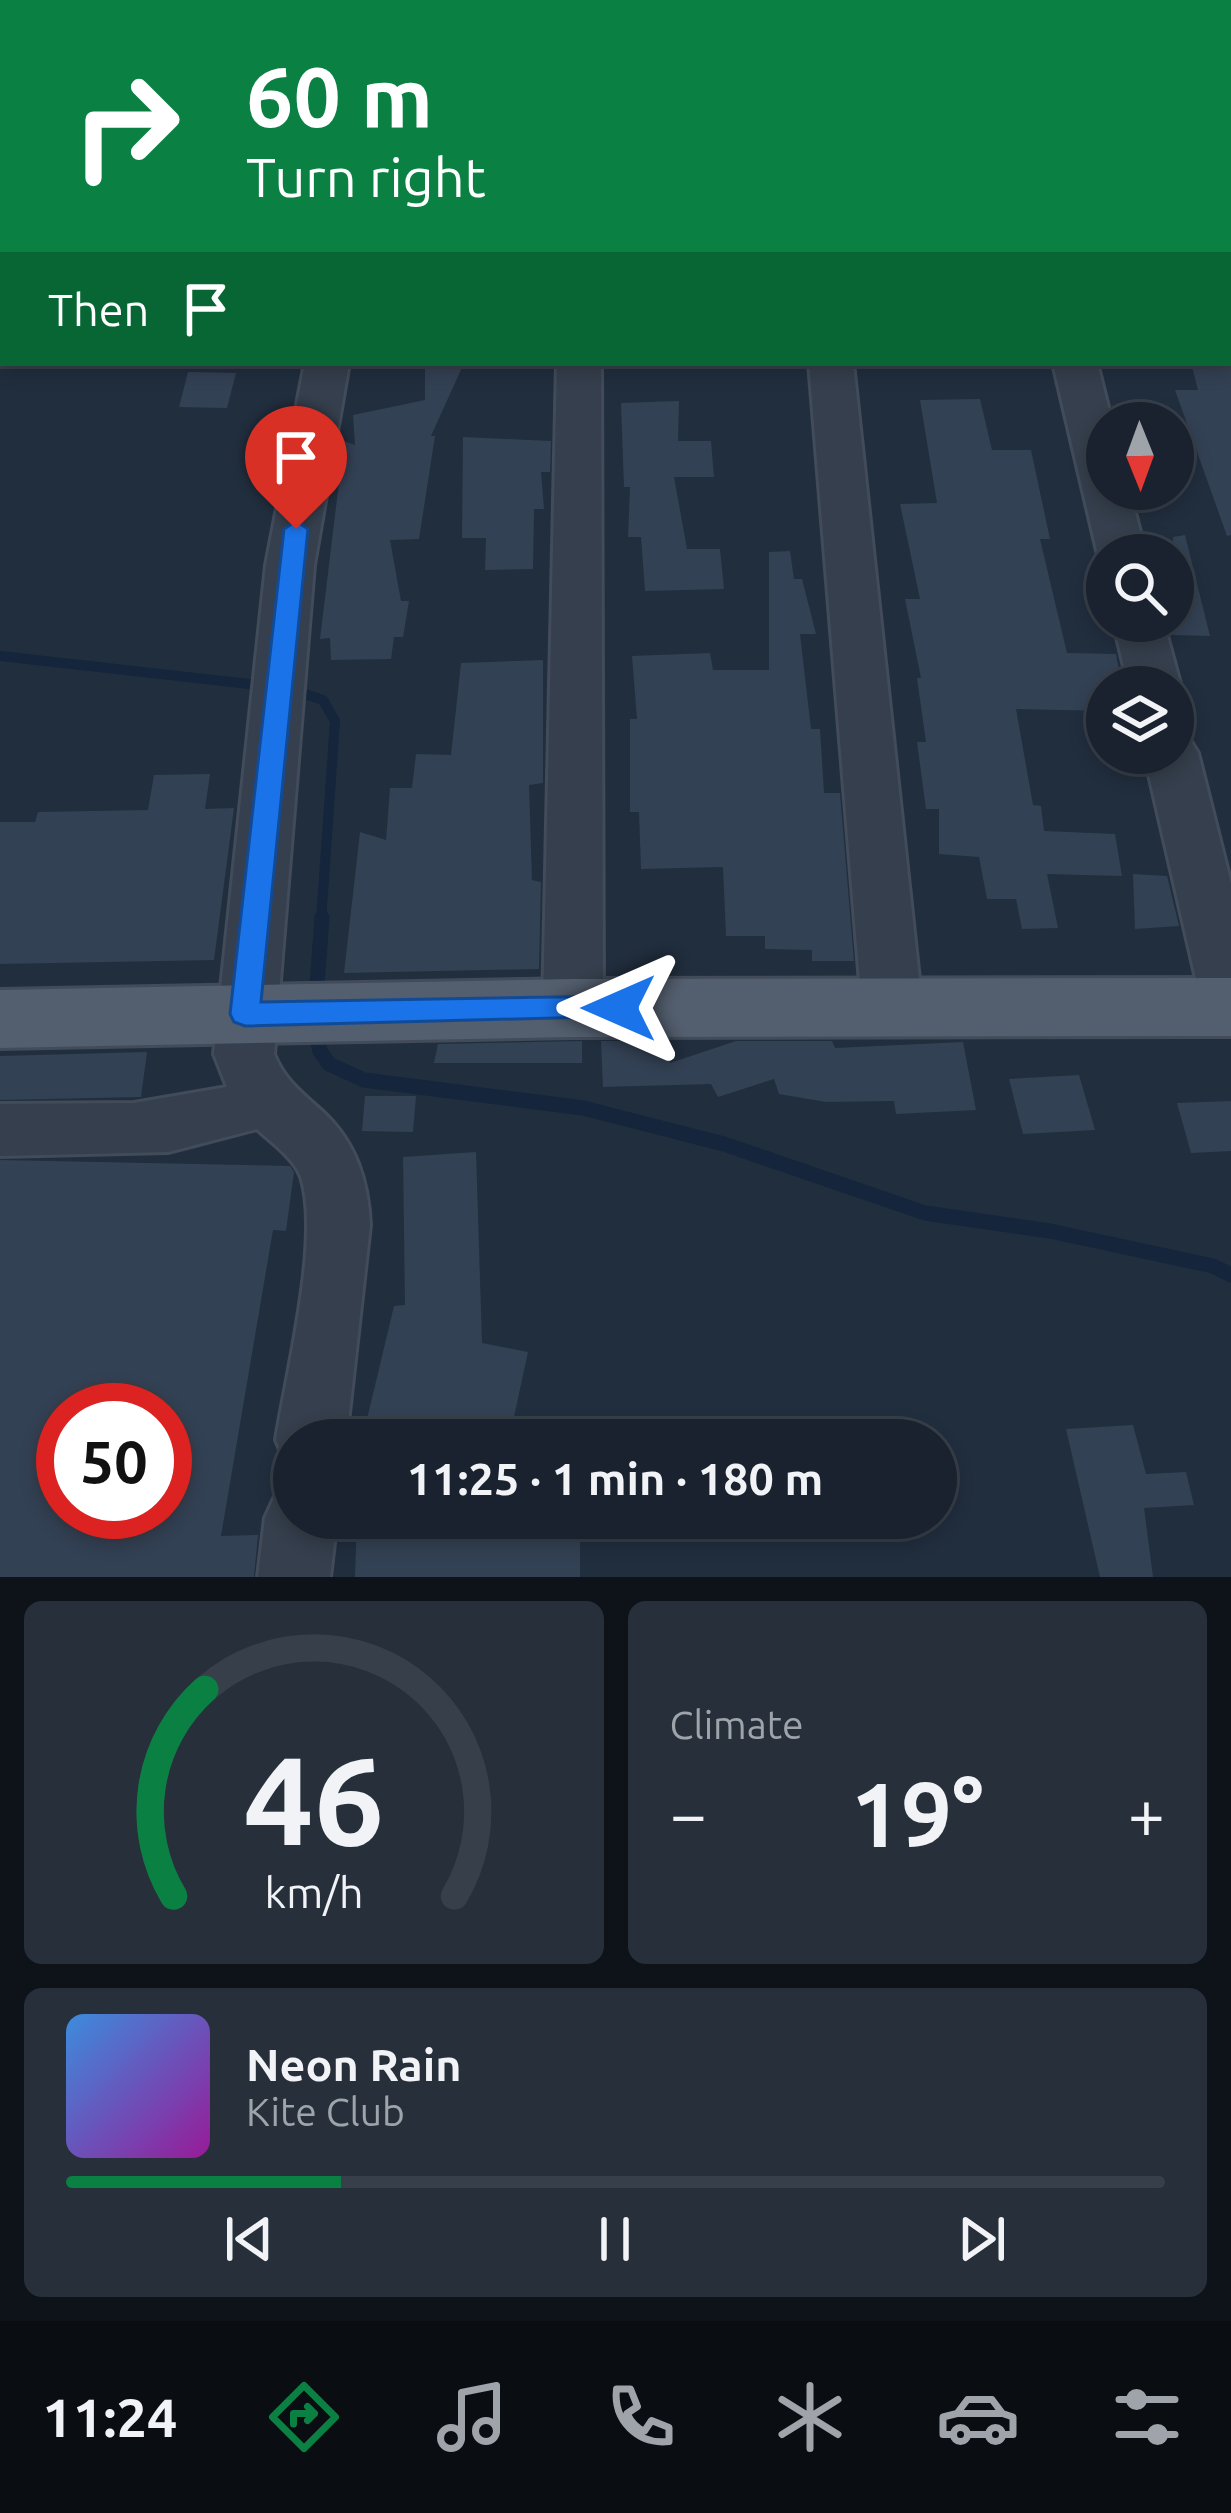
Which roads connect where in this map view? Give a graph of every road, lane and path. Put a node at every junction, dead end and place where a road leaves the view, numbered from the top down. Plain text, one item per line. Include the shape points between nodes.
1 (327, 366) edge
2 (579, 366) edge
3 (831, 366) edge
4 (1077, 366) edge
5 (1117, 534) edge
6 (1176, 774) edge
7 (1231, 1004) edge
8 (892, 1007) junction
9 (573, 1008) junction
10 (261, 1014) junction
11 (0, 1019) edge
12 (263, 1099) junction
13 (0, 1130) edge
14 (313, 1419) edge
15 (298, 1539) edge
16 (293, 1577) edge

1 - 10 street via 290,565 273,719
2 - 9 street
3 - 8 street
4 - 5 street
6 - 7 street
7 - 8 main road
8 - 9 main road
9 - 10 main road
10 - 11 main road
10 - 12 street via 244,1054
12 - 13 street via 197,1124
12 - 14 street via 316,1145 333,1173 338,1212
15 - 16 street

